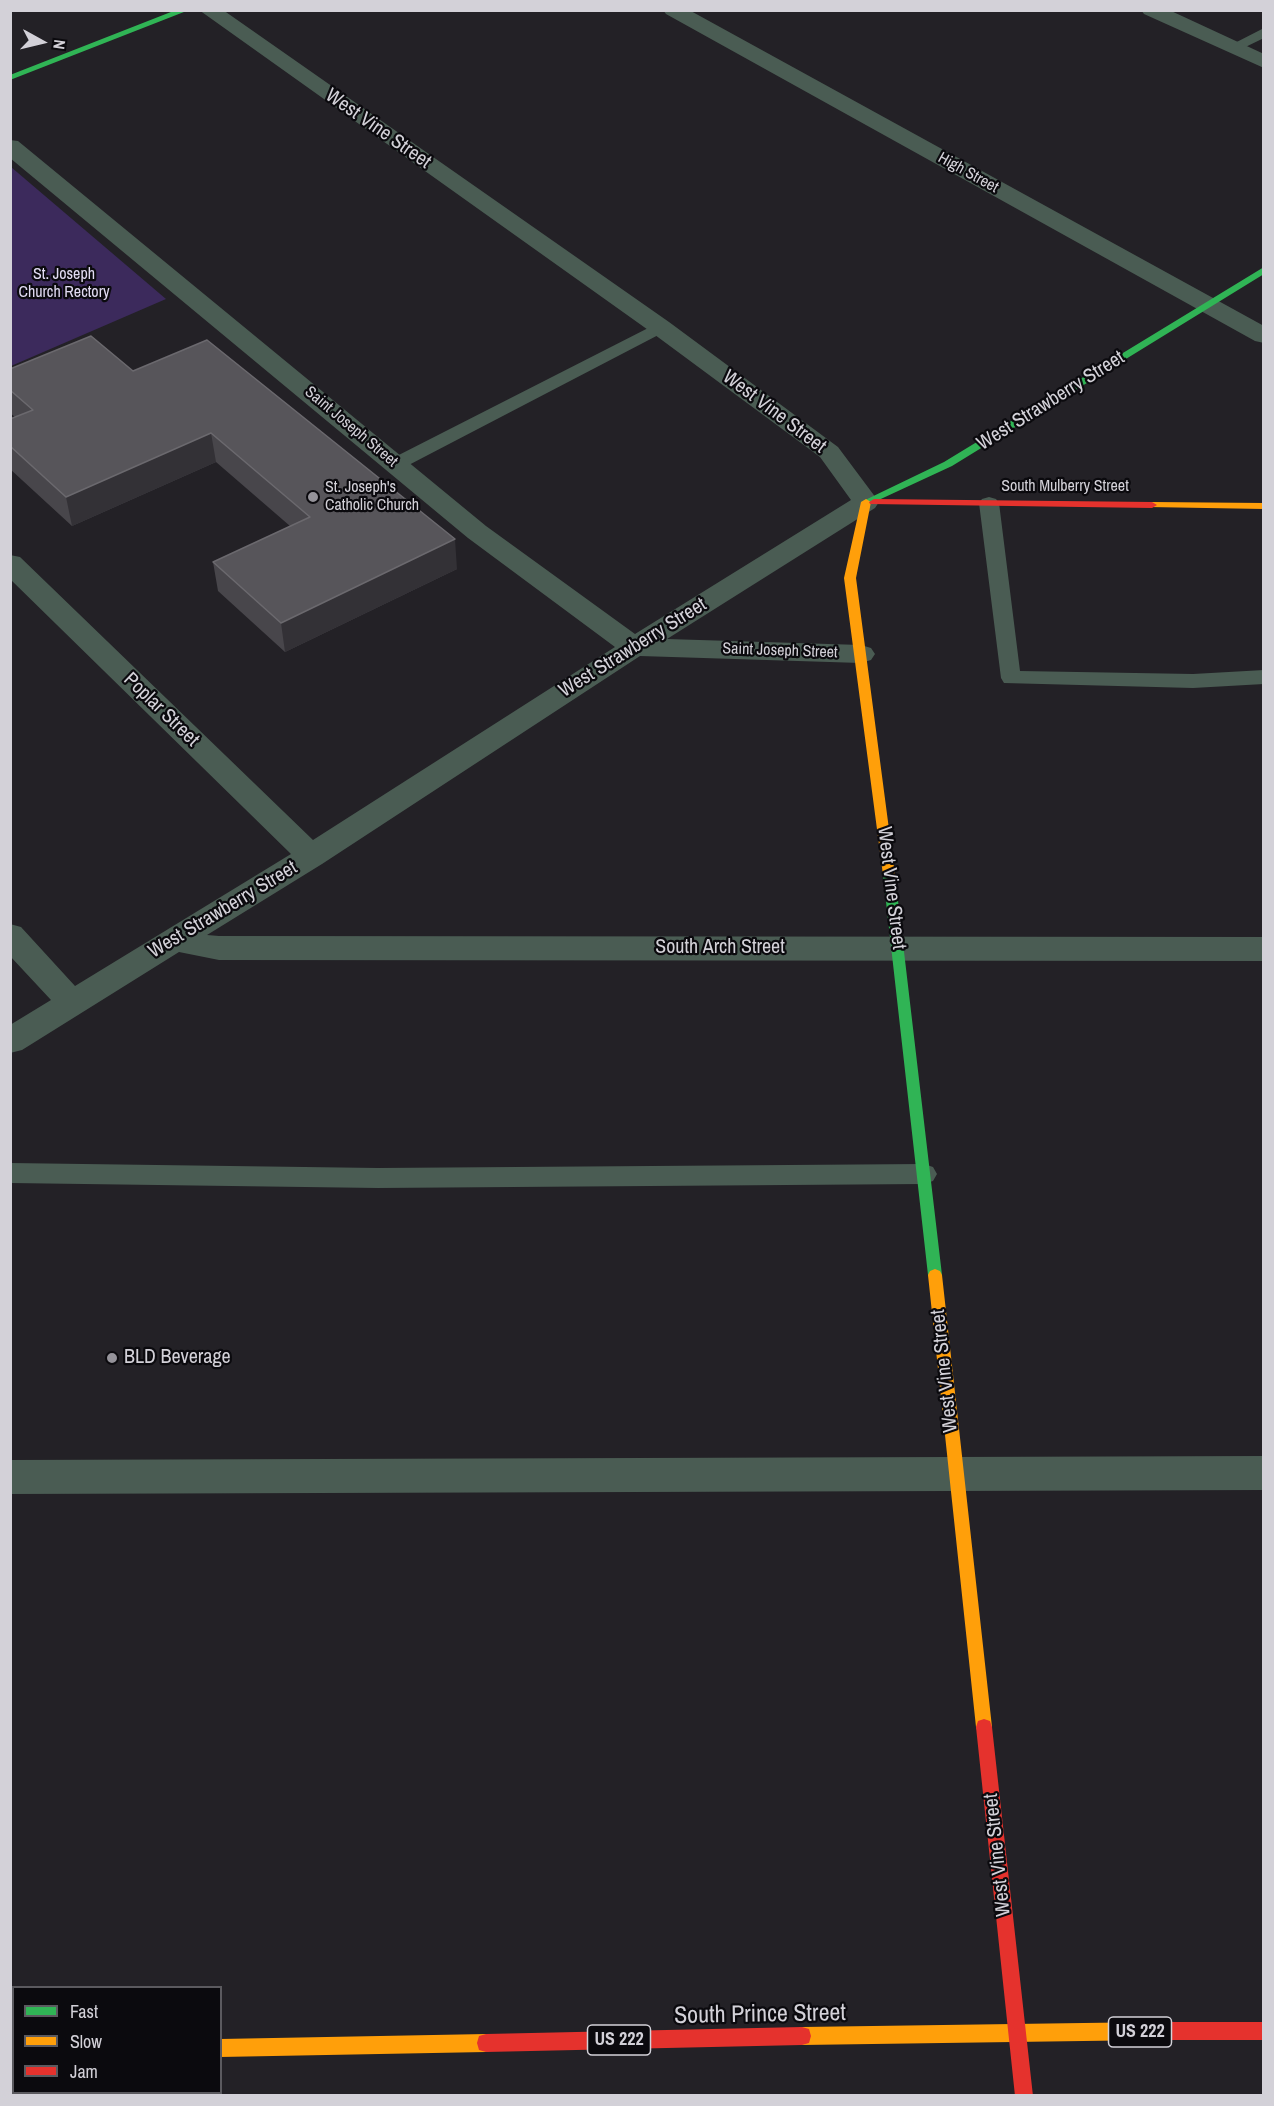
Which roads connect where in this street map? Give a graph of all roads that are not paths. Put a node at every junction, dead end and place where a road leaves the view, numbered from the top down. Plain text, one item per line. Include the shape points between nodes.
1 (186, 10) edge
2 (209, 10) edge
3 (673, 10) edge
4 (1151, 10) edge
5 (1263, 32) edge
6 (1233, 48) junction
7 (1263, 62) edge
8 (10, 78) edge
9 (10, 147) edge
10 (1263, 270) edge
11 (1207, 305) junction
12 (660, 327) junction
13 (1263, 336) edge
14 (396, 464) junction
15 (866, 502) junction
16 (989, 503) junction
17 (1263, 506) edge
18 (10, 563) edge
19 (634, 647) junction
20 (861, 654) junction
21 (1263, 677) edge
22 (311, 856) junction
23 (10, 935) edge
24 (181, 936) junction
25 (899, 949) junction
26 (1263, 949) edge
27 (72, 1003) junction
28 (10, 1041) edge
29 (10, 1173) edge
30 (924, 1174) junction
31 (1263, 1473) edge
32 (956, 1474) junction
33 (10, 1477) edge
34 (1263, 2031) edge
35 (1017, 2032) junction
36 (222, 2048) edge
37 (1024, 2096) edge

1 - 8 main road
2 - 12 street, West Vine Street
3 - 11 street, High Street
4 - 6 street
5 - 6 lane
6 - 7 street
9 - 14 street, Saint Joseph Street
10 - 11 main road, West Strawberry Street
11 - 13 street, High Street
11 - 15 main road, West Strawberry Street via 948,464
12 - 14 lane
12 - 15 street, West Vine Street via 829,453
14 - 19 street, Saint Joseph Street via 477,532
15 - 16 main road, South Mulberry Street
15 - 19 street, West Strawberry Street
15 - 20 main road, West Vine Street via 850,578
16 - 17 main road, South Mulberry Street
16 - 21 lane via 1011,678 1193,681
18 - 22 street, Poplar Street
19 - 20 street, Saint Joseph Street
19 - 22 street, West Strawberry Street
20 - 25 main road, West Vine Street
22 - 24 street, West Strawberry Street
23 - 27 street
24 - 25 street, South Arch Street via 188,943 219,948
24 - 27 street, West Strawberry Street
25 - 26 street, South Arch Street
25 - 30 main road, West Vine Street
27 - 28 street, West Strawberry Street
29 - 30 lane via 378,1178
30 - 32 main road, West Vine Street
31 - 32 street
32 - 33 street
32 - 35 main road, West Vine Street
34 - 35 main road, South Prince Street / US 222
35 - 36 main road, South Prince Street / US 222
35 - 37 main road, West Vine Street

